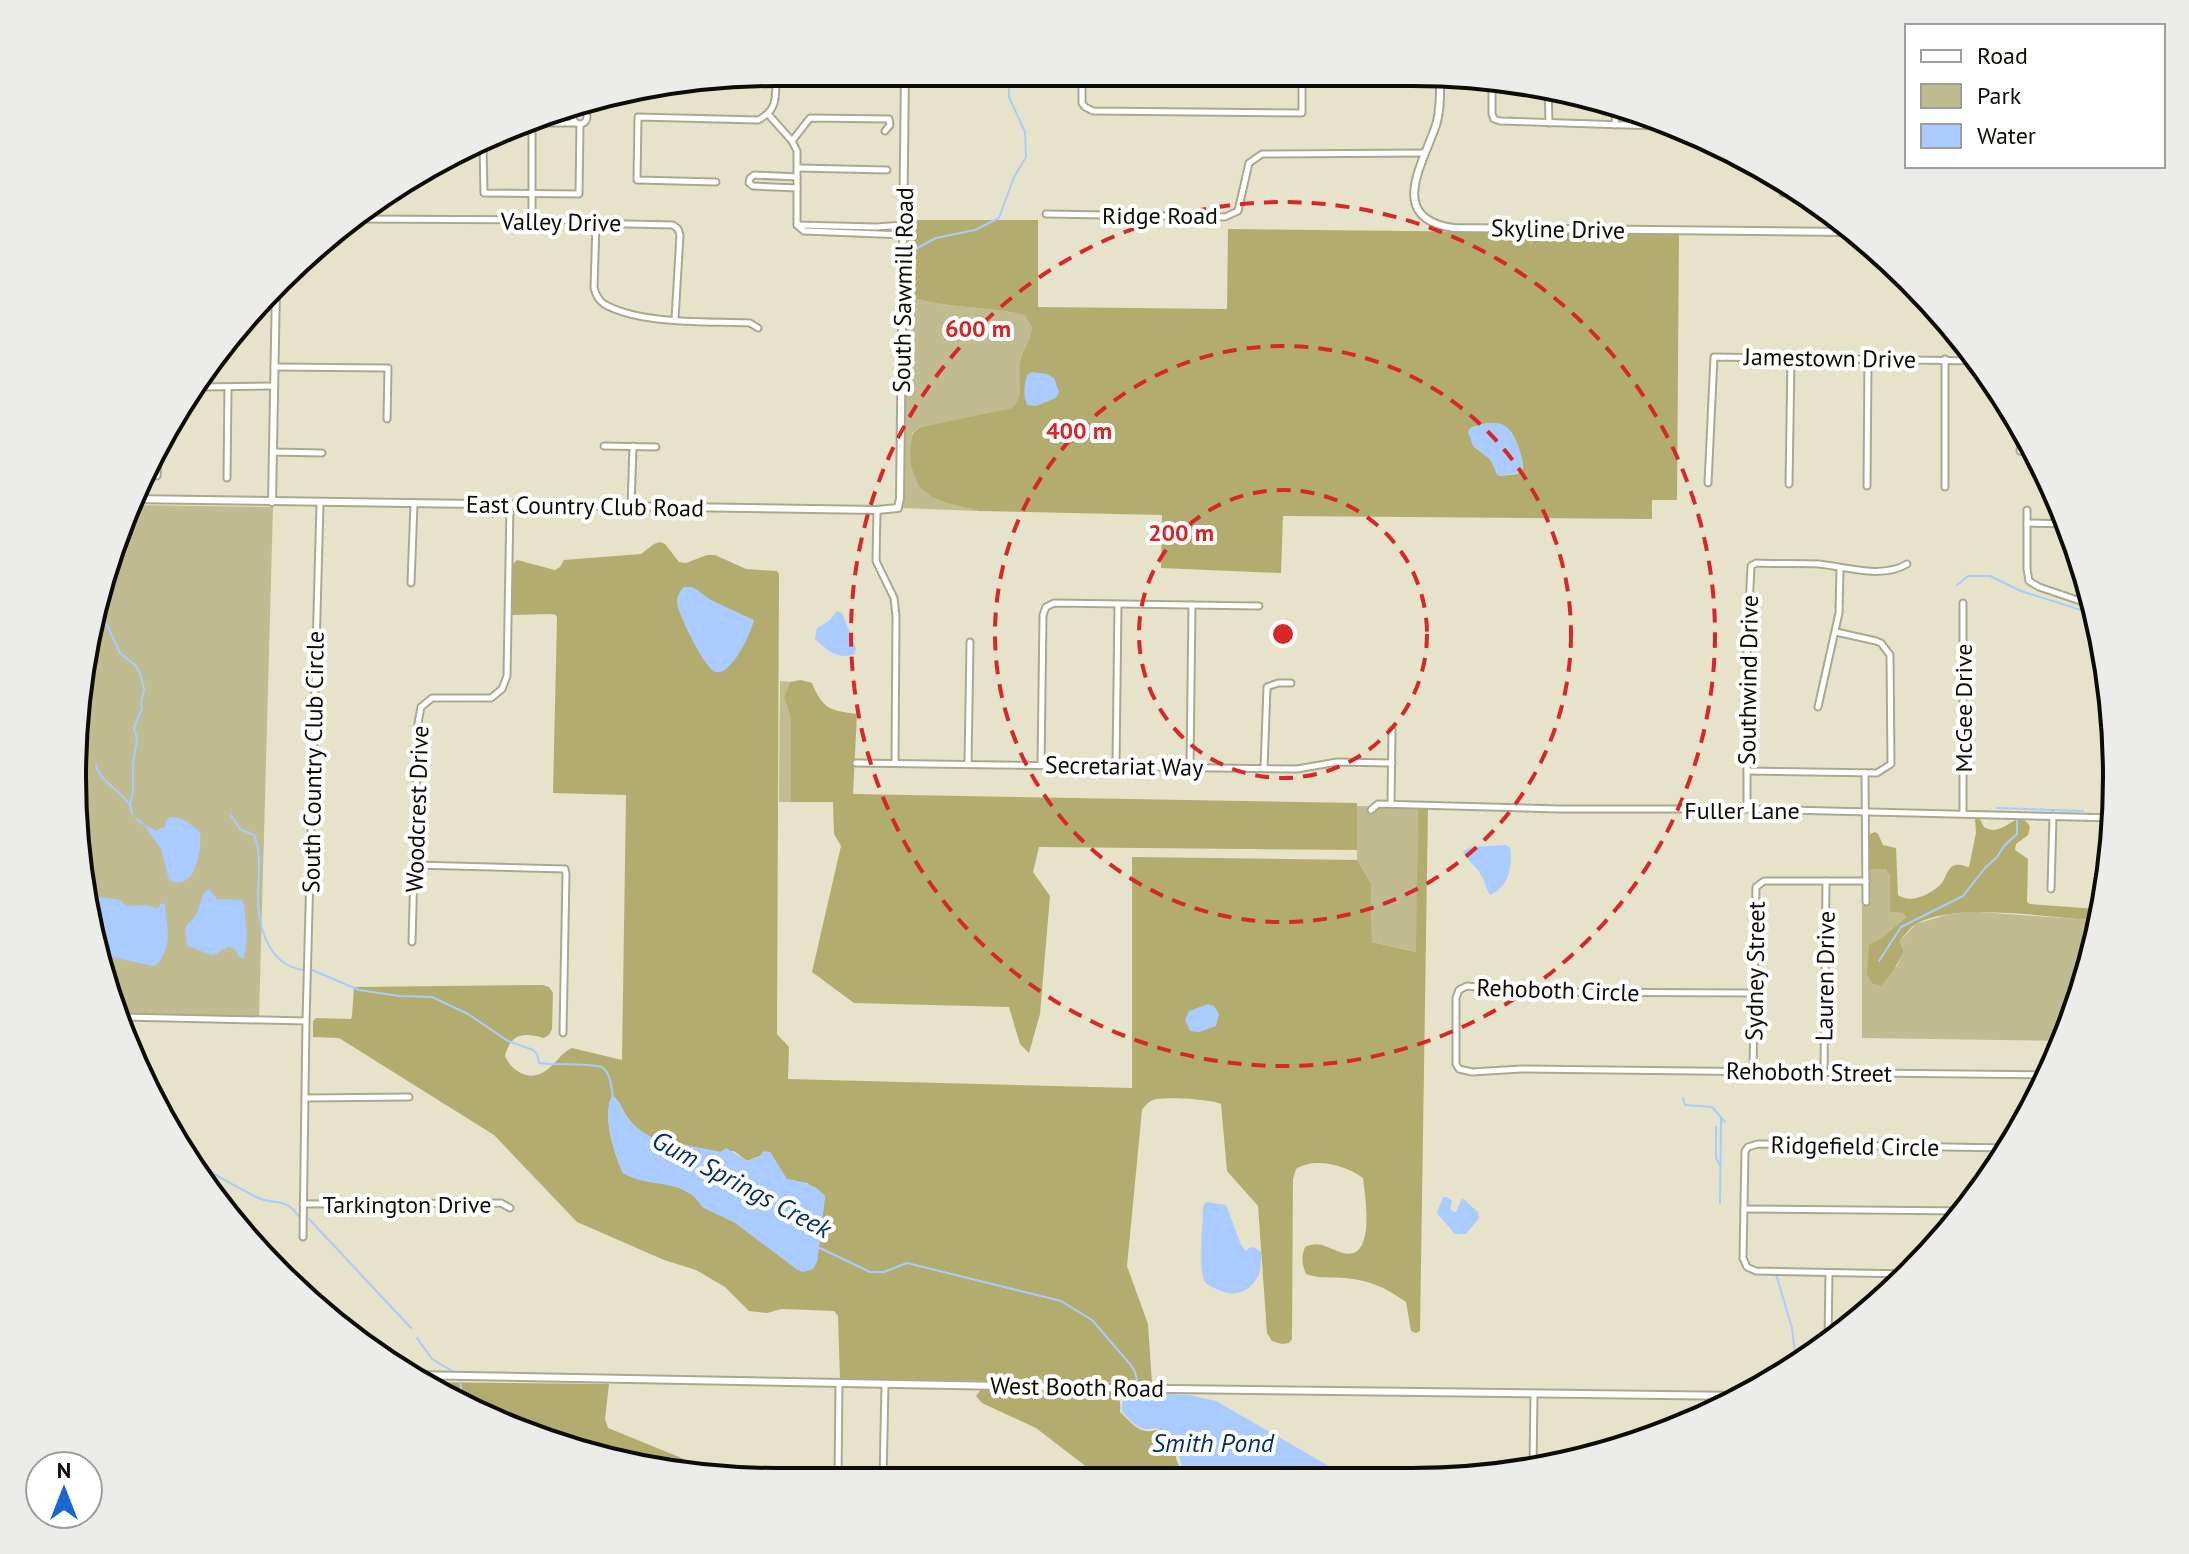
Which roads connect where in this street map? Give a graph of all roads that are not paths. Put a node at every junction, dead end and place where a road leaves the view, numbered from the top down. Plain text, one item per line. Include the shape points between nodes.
1 (776, 86) edge
2 (905, 86) edge
3 (1082, 86) edge
4 (1302, 86) edge
5 (1439, 87) edge
6 (1492, 91) edge
7 (1548, 99) edge
8 (583, 114) edge
9 (768, 114) junction
10 (573, 117) edge
11 (1616, 117) edge
12 (578, 123) junction
13 (1549, 123) junction
14 (554, 124) edge
15 (1615, 125) junction
16 (1641, 126) edge
17 (533, 131) edge
18 (885, 131) dead end
19 (792, 141) junction
20 (483, 152) edge
21 (1425, 153) junction
22 (798, 168) junction
23 (887, 170) dead end
24 (797, 177) junction
25 (716, 182) dead end
26 (797, 188) junction
27 (532, 193) junction
28 (1046, 214) dead end
29 (370, 219) edge
30 (532, 220) junction
31 (596, 223) junction
32 (797, 225) junction
33 (904, 225) junction
34 (1837, 232) edge
35 (904, 235) junction
36 (276, 301) edge
37 (675, 319) junction
38 (758, 328) dead end
39 (1791, 359) junction
40 (1945, 359) junction
41 (1868, 360) junction
42 (1963, 360) edge
43 (274, 367) junction
44 (274, 386) junction
45 (206, 387) edge
46 (228, 387) junction
47 (387, 419) dead end
48 (604, 446) dead end
49 (633, 446) junction
50 (656, 447) dead end
51 (273, 452) junction
52 (322, 453) dead end
53 (157, 470) edge
54 (157, 476) dead end
55 (227, 478) dead end
56 (1708, 483) dead end
57 (1789, 484) dead end
58 (1867, 486) dead end
59 (1945, 487) dead end
60 (145, 499) edge
61 (272, 502) junction
62 (320, 503) junction
63 (414, 504) junction
64 (510, 505) junction
65 (631, 507) junction
66 (898, 508) joint
67 (877, 510) junction
68 (2027, 510) dead end
69 (2027, 523) junction
70 (2054, 523) edge
71 (1907, 564) dead end
72 (1840, 568) junction
73 (411, 583) dead end
74 (2080, 601) edge
75 (1963, 603) dead end
76 (1118, 604) junction
77 (1192, 605) junction
78 (1259, 606) dead end
79 (1836, 632) junction
80 (970, 642) dead end
81 (1291, 683) dead end
82 (1818, 707) dead end
83 (1392, 730) dead end
84 (856, 763) dead end
85 (895, 763) junction
86 (1392, 763) junction
87 (968, 764) junction
88 (1041, 765) junction
89 (1116, 766) junction
90 (1190, 767) junction
91 (1264, 768) junction
92 (1747, 771) junction
93 (1865, 773) junction
94 (1391, 804) junction
95 (1747, 809) junction
96 (1371, 810) dead end
97 (1865, 811) junction
98 (1963, 814) junction
99 (2053, 816) junction
100 (2102, 818) edge
101 (415, 865) junction
102 (1826, 881) junction
103 (1866, 881) junction
104 (2051, 889) dead end
105 (1866, 902) dead end
106 (412, 942) dead end
107 (1754, 993) junction
108 (130, 1017) edge
109 (306, 1021) junction
110 (563, 1033) dead end
111 (1568, 1069) joint
112 (1753, 1071) junction
113 (1824, 1072) junction
114 (2036, 1075) edge
115 (409, 1097) dead end
116 (305, 1098) junction
117 (1995, 1148) edge
118 (303, 1204) junction
119 (510, 1208) dead end
120 (1743, 1209) junction
121 (1950, 1211) edge
122 (303, 1237) dead end
123 (1829, 1273) junction
124 (1893, 1274) edge
125 (1828, 1329) edge
126 (432, 1375) edge
127 (839, 1383) junction
128 (885, 1384) junction
129 (1534, 1394) junction
130 (1720, 1396) edge
131 (1533, 1457) edge
132 (838, 1468) edge
133 (883, 1468) edge

1 - 9 street via 775,105
2 - 33 street, South Sawmill Road
3 - 4 street via 1085,107 1093,111 1302,113
5 - 21 street, Skyline Drive via 1438,117
6 - 13 street via 1494,119
7 - 13 street
8 - 12 street via 584,122
9 - 19 street
9 - 25 street via 758,120 638,117 637,180
10 - 12 street
11 - 15 street
12 - 14 street
12 - 27 street via 579,194
13 - 15 street
15 - 16 street
17 - 27 street
18 - 19 street via 889,119 810,118
19 - 22 street
20 - 27 street via 484,193
21 - 28 street, Ridge Road via 1262,154 1249,163 1238,211 1225,217
21 - 34 street, Skyline Drive via 1414,200 1426,219 1443,227
22 - 23 street
22 - 24 street
24 - 26 street
24 - 26 street via 754,175 749,183
26 - 32 street
27 - 30 street
29 - 30 street, Valley Drive
30 - 31 street, Valley Drive
31 - 37 street via 597,296 644,318
31 - 37 street, Valley Drive via 670,224 678,229
32 - 33 street
32 - 35 street via 804,231
33 - 35 street, South Sawmill Road
35 - 66 street, South Sawmill Road
36 - 43 street
37 - 38 street via 750,323
39 - 41 street, Jamestown Drive
39 - 56 street, Jamestown Drive via 1714,357
39 - 57 street
40 - 41 street, Jamestown Drive
40 - 42 street, Jamestown Drive
40 - 59 street
41 - 58 street
43 - 44 street
43 - 47 street via 388,368
44 - 46 street
44 - 51 street
45 - 46 street
46 - 55 street
48 - 49 street
49 - 50 street
49 - 65 street
51 - 52 street
51 - 61 street
53 - 54 street
60 - 61 street, East Country Club Road
61 - 62 street, East Country Club Road
62 - 63 street, East Country Club Road
62 - 109 street, South Country Club Circle
63 - 64 street, East Country Club Road
63 - 73 street
64 - 65 street, East Country Club Road
64 - 101 street, Woodcrest Drive via 507,676 491,698 432,698 421,707
65 - 67 street, East Country Club Road
66 - 67 street, East Country Club Road
67 - 85 street via 876,561 894,598 896,616
68 - 69 street
69 - 70 street
69 - 74 street via 2029,581
71 - 72 street, Southwind Drive via 1888,571
72 - 79 street
72 - 92 street, Southwind Drive via 1751,566
75 - 98 street, McGee Drive
76 - 77 street
76 - 88 street via 1046,607
76 - 89 street
77 - 78 street
77 - 90 street
79 - 82 street
79 - 93 street via 1881,643 1890,655 1891,764
80 - 87 street
81 - 91 street via 1267,687
83 - 86 street
84 - 85 street, Secretariat Way
85 - 87 street, Secretariat Way
86 - 91 street, Secretariat Way
86 - 94 street
87 - 88 street, Secretariat Way
88 - 89 street, Secretariat Way
89 - 90 street, Secretariat Way
90 - 91 street, Secretariat Way
92 - 93 street
92 - 95 street, Southwind Drive
93 - 97 street
94 - 95 street, Fuller Lane
94 - 96 street, Fuller Lane
95 - 97 street, Fuller Lane
97 - 98 street, Fuller Lane
97 - 103 street
98 - 99 street, Fuller Lane
99 - 100 street, Fuller Lane
99 - 104 street
101 - 106 street, Woodcrest Drive
101 - 110 street via 565,869
102 - 103 street, Sydney Street
102 - 107 street, Sydney Street via 1764,881 1756,887
102 - 113 street, Lauren Drive
103 - 105 street
107 - 111 street, Rehoboth Circle via 1529,992 1477,986 1459,990 1459,1069
107 - 112 street, Sydney Street
108 - 109 street
109 - 116 street, South Country Club Circle
111 - 112 street, Rehoboth Street
112 - 113 street, Rehoboth Street
113 - 114 street, Rehoboth Street
115 - 116 street
116 - 118 street, South Country Club Circle
117 - 120 street, Ridgefield Circle via 1753,1145 1744,1155
118 - 119 street, Tarkington Drive via 501,1203
118 - 122 street, South Country Club Circle
120 - 121 street
120 - 123 street, Ridgefield Circle via 1747,1267
123 - 124 street, Ridgefield Circle
123 - 125 street
126 - 127 street, West Booth Road
127 - 128 street, West Booth Road
127 - 132 street
128 - 129 street, West Booth Road
128 - 133 street
129 - 130 street, West Booth Road
129 - 131 street

